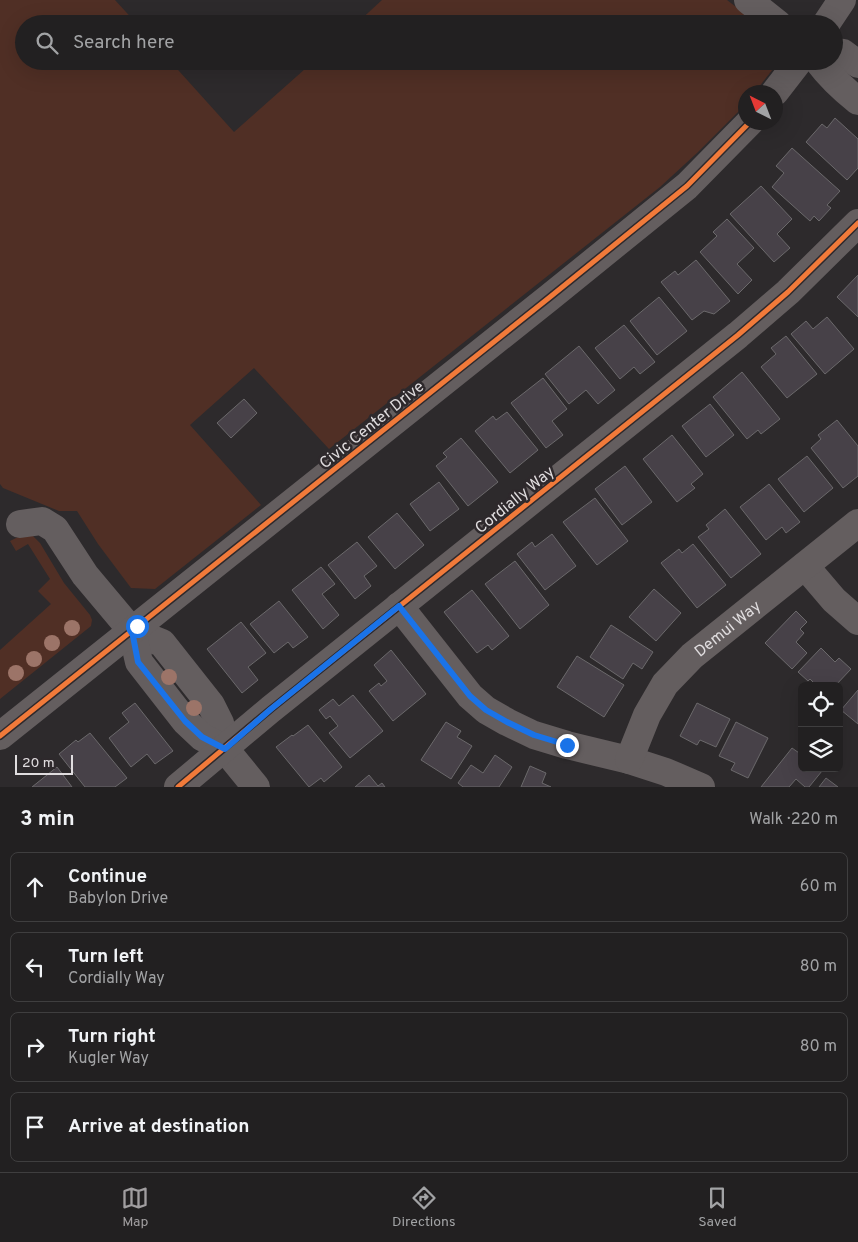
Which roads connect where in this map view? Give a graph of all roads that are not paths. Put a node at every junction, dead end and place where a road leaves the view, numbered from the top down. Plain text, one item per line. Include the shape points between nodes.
1 (748, 0) edge
2 (842, 0) edge
3 (767, 15) edge
4 (832, 15) edge
5 (843, 53) edge
6 (858, 64) edge
7 (792, 70) edge
8 (825, 70) edge
9 (780, 85) edge
10 (858, 101) edge
11 (742, 130) edge
12 (858, 223) edge
13 (858, 523) edge
14 (20, 524) dead end
15 (805, 566) junction
16 (399, 606) junction
17 (858, 621) edge
18 (132, 631) junction
19 (0, 736) edge
20 (225, 749) junction
21 (629, 760) junction
22 (178, 787) edge
23 (256, 787) edge
24 (701, 787) edge

1 - 3 street
2 - 4 street
5 - 6 street
7 - 9 street
8 - 10 street
11 - 18 street, Civic Center Drive via 687,186
12 - 16 street, Cordially Way via 788,292 738,335
13 - 15 street, Demui Way
14 - 18 street via 42,521 55,529 85,575
15 - 17 street via 834,600
15 - 21 street, Demui Way via 692,656 665,684 647,715
16 - 20 street, Cordially Way
16 - 21 street via 470,696 486,710 534,735
18 - 19 street, Civic Center Drive
18 - 20 street via 162,643 211,705 220,723
20 - 22 street, Cordially Way
20 - 23 street
21 - 24 street

